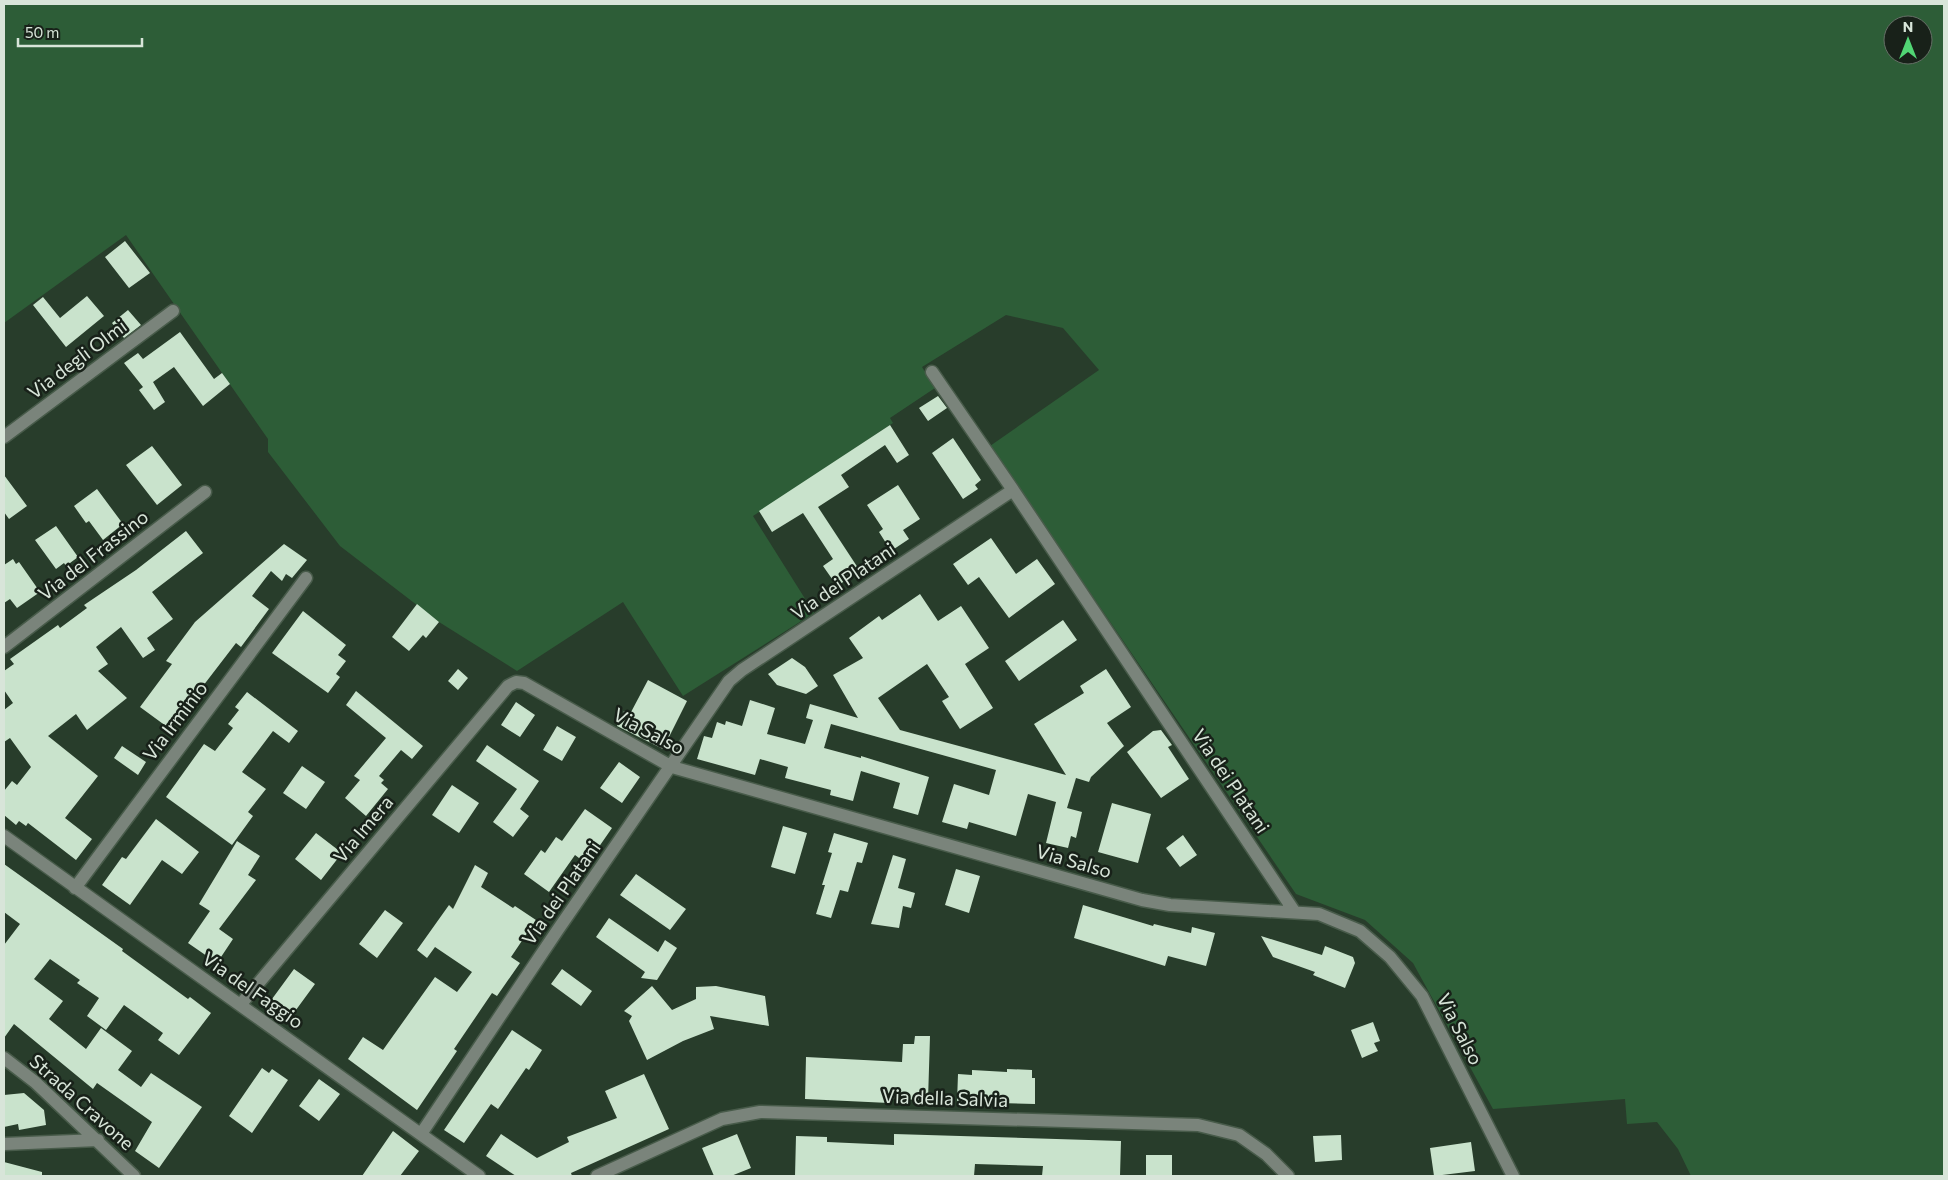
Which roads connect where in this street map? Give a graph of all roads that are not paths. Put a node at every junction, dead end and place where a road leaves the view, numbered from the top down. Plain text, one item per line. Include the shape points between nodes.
1 (173, 311) dead end
2 (932, 372) dead end
3 (4, 437) edge
4 (1013, 490) junction
5 (205, 492) dead end
6 (306, 578) dead end
7 (4, 647) edge
8 (516, 682) joint
9 (672, 767) junction
10 (4, 836) edge
11 (75, 888) junction
12 (1294, 911) junction
13 (241, 1004) junction
14 (4, 1058) edge
15 (422, 1134) junction
16 (98, 1140) junction
17 (4, 1144) edge
18 (134, 1176) edge
19 (479, 1176) edge
20 (598, 1176) edge
21 (1288, 1176) edge
22 (1513, 1176) edge

1 - 3 street, Via degli Olmi
2 - 4 street
4 - 9 street, Via dei Platani via 742,670 712,703
4 - 12 street, Via dei Platani
5 - 7 street, Via del Frassino
6 - 11 street, Via Irminio
8 - 9 street, Via Salso via 524,683
8 - 13 street, Via Imera via 508,686
9 - 12 street, Via Salso via 1142,900 1199,907
9 - 15 street, Via dei Platani via 556,931
10 - 11 street, Via del Faggio
11 - 13 street, Via del Faggio
12 - 22 street, Via Salso via 1319,914 1360,931 1390,956 1409,978 1422,996
13 - 15 street, Via del Faggio
14 - 16 street, Strada Cravone via 36,1082
15 - 19 street, Via del Faggio
16 - 17 street
16 - 18 street, Strada Cravone
20 - 21 street, Via della Salvia via 722,1119 760,1112 1198,1125 1240,1135

